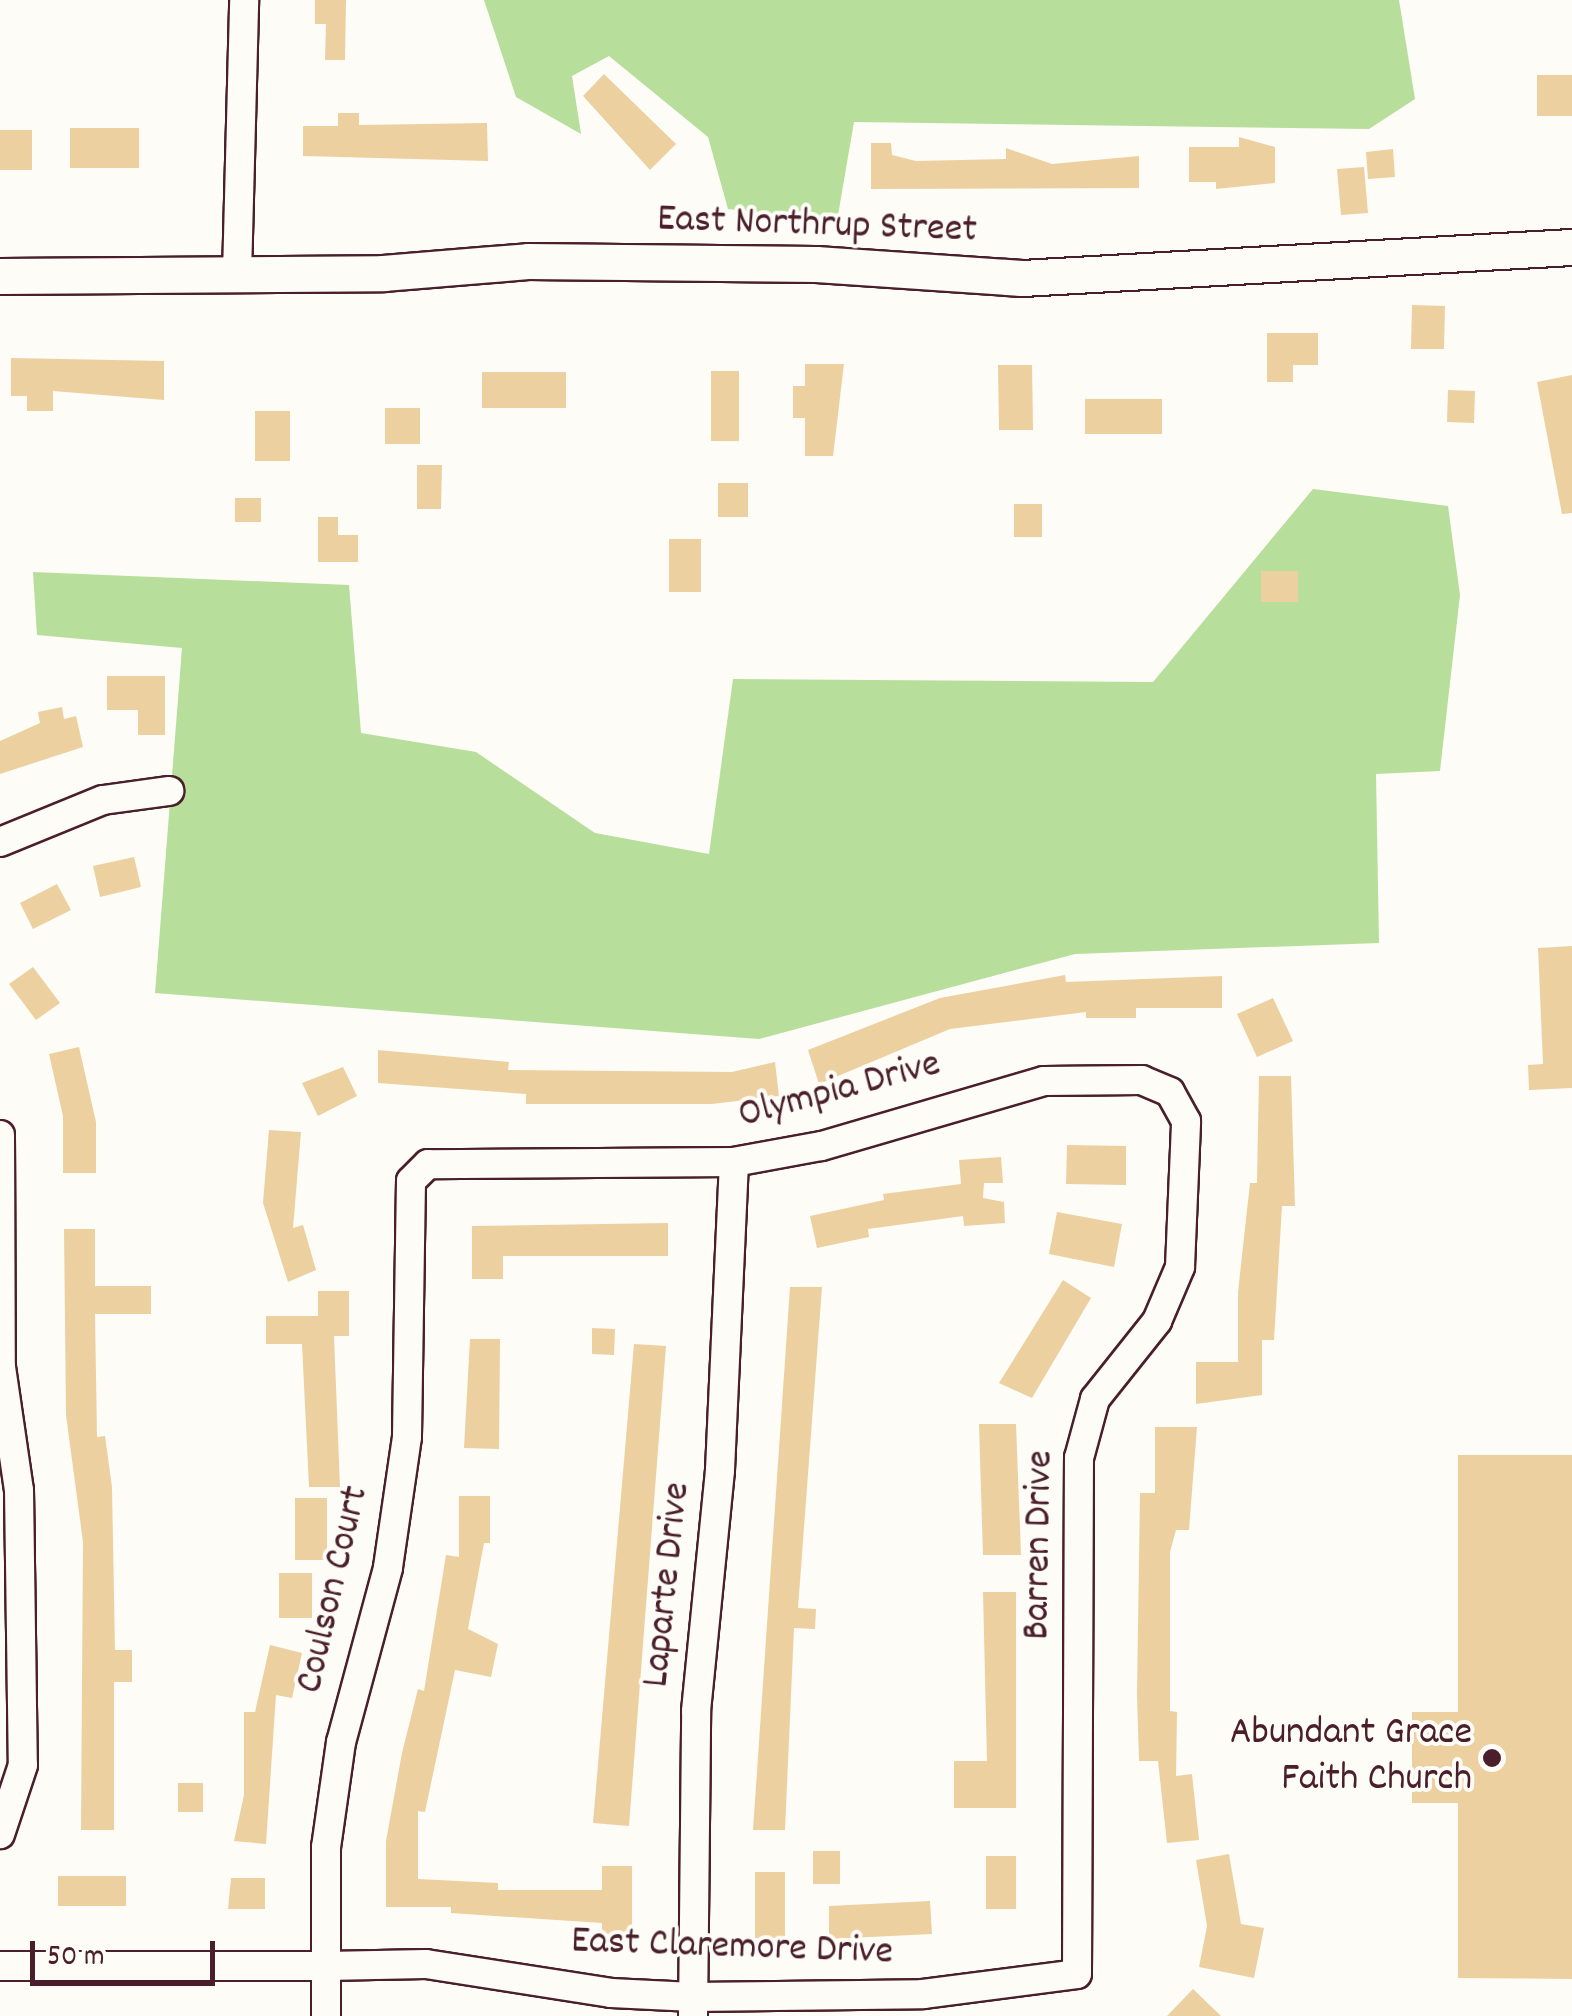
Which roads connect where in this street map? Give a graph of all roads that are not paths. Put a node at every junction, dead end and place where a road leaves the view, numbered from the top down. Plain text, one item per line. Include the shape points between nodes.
1 (244, 0) edge
2 (1572, 247) edge
3 (238, 275) junction
4 (0, 276) edge
5 (169, 791) dead end
6 (0, 842) edge
7 (1170, 1092) joint
8 (0, 1135) edge
9 (734, 1162) junction
10 (411, 1181) joint
11 (0, 1834) edge
12 (0, 1966) edge
13 (326, 1966) junction
14 (1077, 1974) joint
15 (693, 2006) edge
16 (326, 2016) edge

1 - 3 street
2 - 3 street, East Northrup Street via 1022,278 816,264 528,261
3 - 4 street, East Northrup Street
5 - 6 street via 102,800
7 - 9 street, Olympia Drive via 1142,1080 1044,1081 821,1146
7 - 14 street, Barren Drive via 1186,1121 1180,1267 1157,1321 1095,1399 1079,1458
8 - 11 street via 1,1367 19,1490 23,1765
9 - 10 street, Olympia Drive via 428,1164
9 - 15 street, Laparte Drive via 720,1470 696,1711
10 - 13 street, Coulson Court via 407,1437 388,1568 341,1742 326,1847
12 - 13 street, East Claremore Drive
13 - 15 street, East Claremore Drive via 426,1964
13 - 16 street, Coulson Court
14 - 15 street, East Claremore Drive via 923,1994

